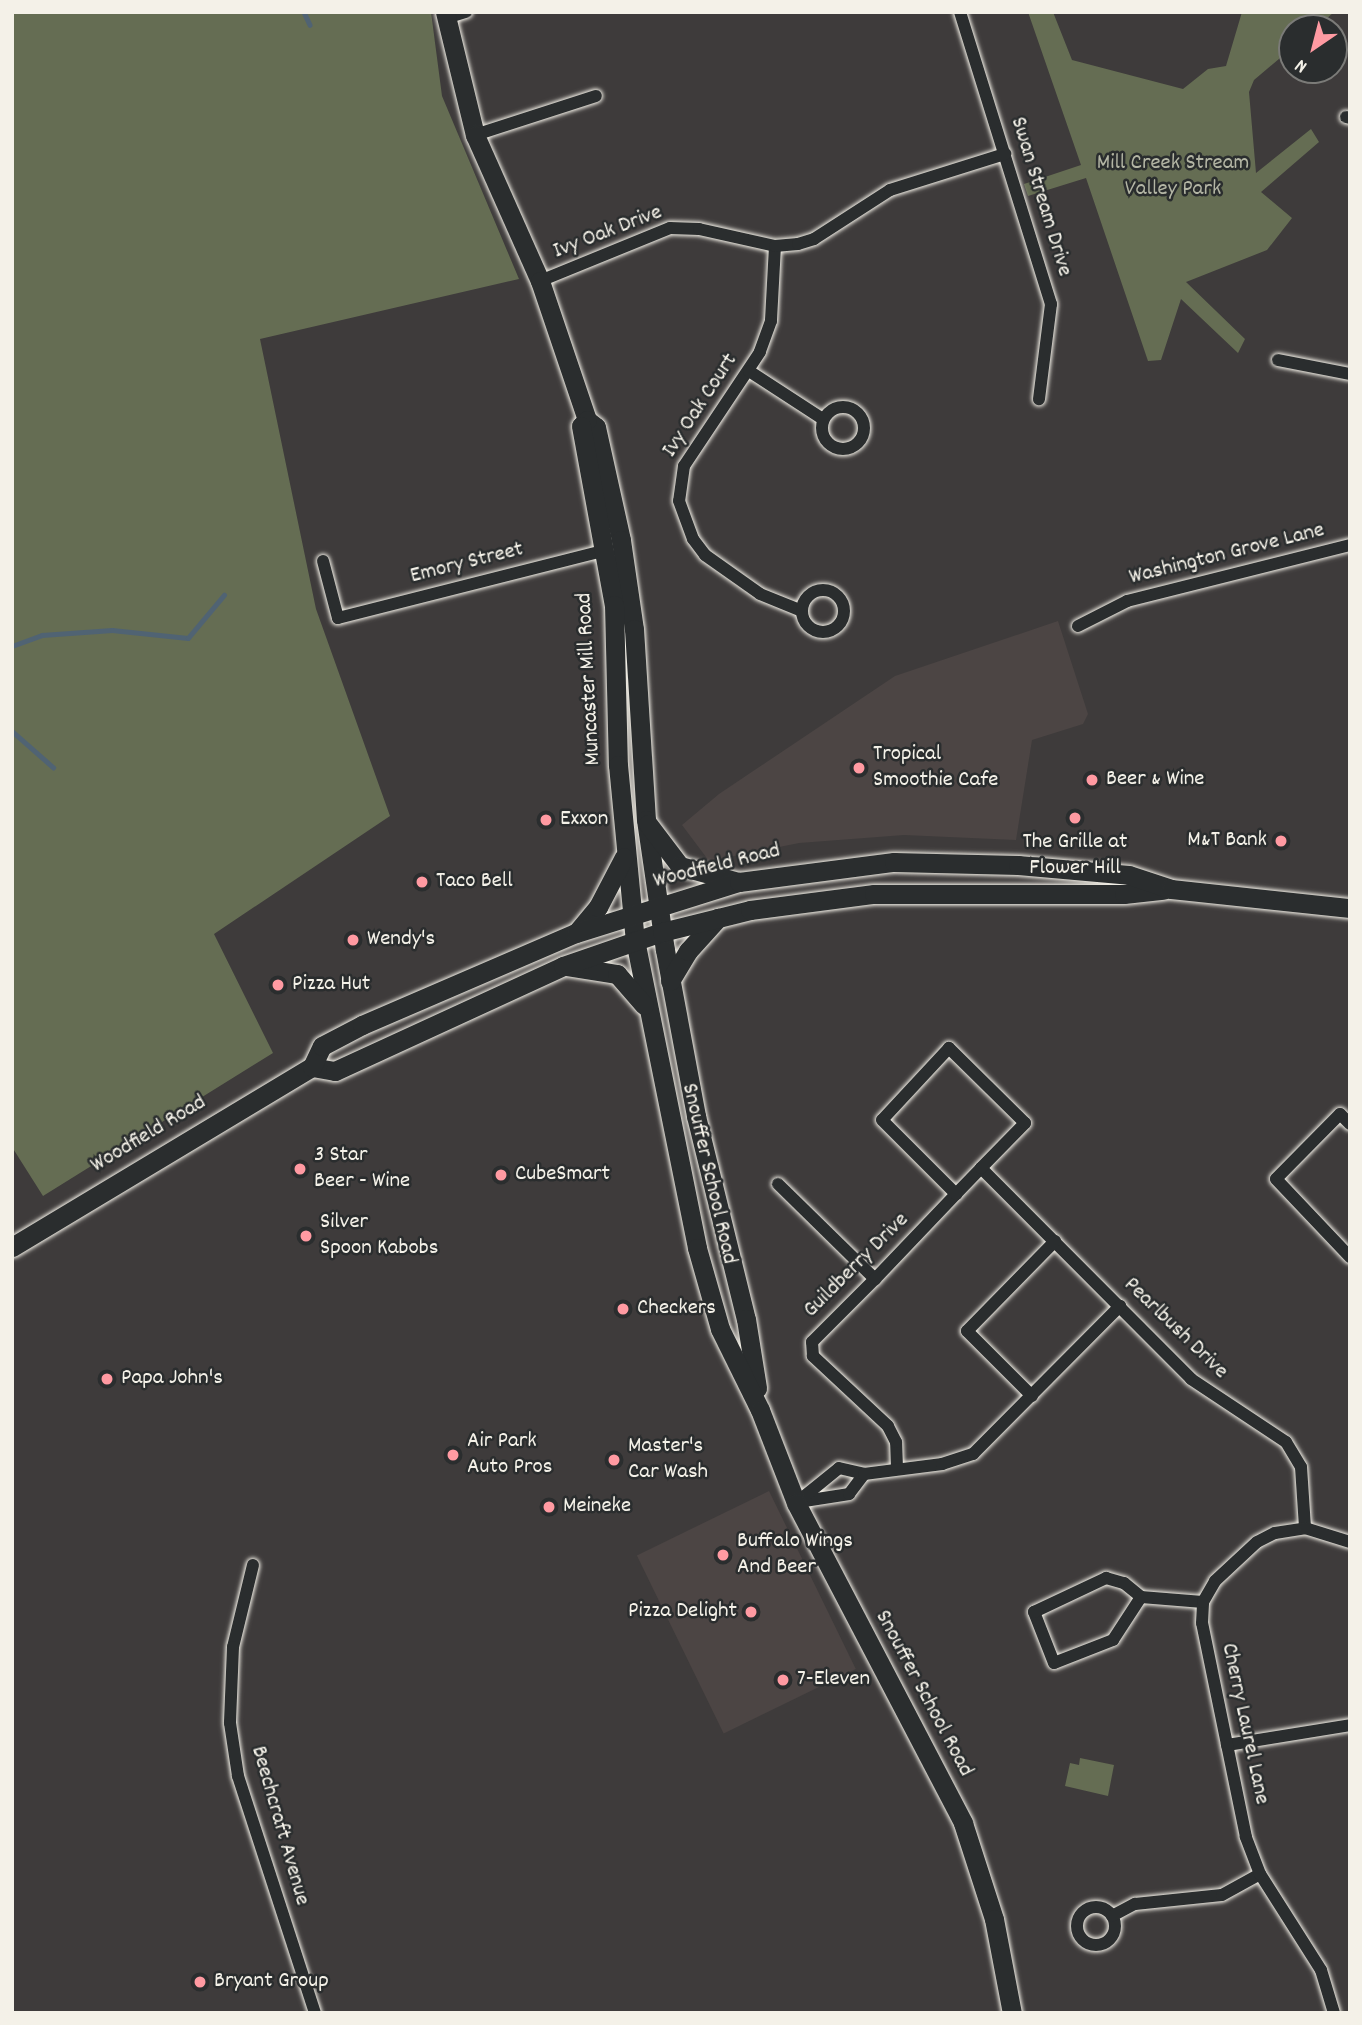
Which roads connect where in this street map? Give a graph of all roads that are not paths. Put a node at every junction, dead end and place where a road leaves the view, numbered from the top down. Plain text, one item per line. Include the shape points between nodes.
1 (466, 12) edge
2 (960, 12) edge
3 (446, 15) edge
4 (596, 96) dead end
5 (475, 135) junction
6 (1005, 154) junction
7 (775, 246) junction
8 (540, 281) junction
9 (1278, 360) dead end
10 (749, 371) junction
11 (1350, 374) edge
12 (1039, 398) dead end
13 (823, 419) dead end
14 (587, 421) junction
15 (1350, 545) edge
16 (606, 550) junction
17 (323, 561) dead end
18 (802, 611) dead end
19 (1078, 626) dead end
20 (646, 820) junction
21 (624, 857) junction
22 (738, 882) junction
23 (1171, 889) junction
24 (657, 906) junction
25 (1350, 908) edge
26 (632, 915) junction
27 (719, 917) junction
28 (662, 932) junction
29 (576, 933) junction
30 (635, 940) junction
31 (563, 966) junction
32 (670, 981) junction
33 (648, 1010) junction
34 (312, 1067) junction
35 (1350, 1124) edge
36 (981, 1168) junction
37 (778, 1184) dead end
38 (956, 1194) junction
39 (1055, 1241) junction
40 (12, 1247) edge
41 (1350, 1257) edge
42 (874, 1279) junction
43 (1120, 1306) junction
44 (1032, 1396) junction
45 (760, 1410) junction
46 (897, 1468) junction
47 (864, 1475) junction
48 (796, 1503) junction
49 (1305, 1528) junction
50 (1350, 1542) edge
51 (253, 1565) dead end
52 (1141, 1597) junction
53 (1203, 1602) junction
54 (1350, 1725) edge
55 (1227, 1745) junction
56 (1260, 1874) junction
57 (1112, 1916) dead end
58 (315, 2013) edge
59 (1012, 2013) edge
60 (1334, 2013) edge

1 - 3 street
2 - 6 street, Swan Stream Drive
3 - 5 main road, Muncaster Mill Road
4 - 5 street
5 - 8 main road, Muncaster Mill Road
6 - 7 street, Ivy Oak Drive via 890,190 814,239
6 - 12 street, Swan Stream Drive via 1051,304
7 - 8 street, Ivy Oak Drive via 699,229 670,228
7 - 10 street, Ivy Oak Court via 771,321
8 - 14 main road, Muncaster Mill Road
9 - 11 street
10 - 13 street
10 - 18 street, Ivy Oak Court via 684,466 679,501 705,555 760,594
14 - 16 main road, Muncaster Mill Road via 581,426
14 - 20 main road, Muncaster Mill Road via 596,427 626,571
15 - 19 street, Washington Grove Lane via 1127,601
16 - 17 street, Emory Street via 338,618
16 - 21 main road, Muncaster Mill Road via 616,643
20 - 22 main road via 680,866
20 - 24 main road, Muncaster Mill Road
21 - 26 main road, Muncaster Mill Road
21 - 29 main road via 598,907
22 - 23 main road, Woodfield Road via 839,866 950,863 1129,875
22 - 24 main road, Woodfield Road
23 - 25 main road, Woodfield Road
23 - 27 main road, Woodfield Road via 1124,894 874,894
24 - 26 main road, Woodfield Road
24 - 28 main road, Muncaster Mill Road
26 - 29 main road, Woodfield Road
26 - 30 main road, Muncaster Mill Road
27 - 28 main road, Woodfield Road
27 - 32 main road via 688,951
28 - 30 main road, Woodfield Road
28 - 32 main road, Snouffer School Road
29 - 34 main road, Woodfield Road via 362,1025 322,1046
30 - 31 main road, Woodfield Road
30 - 33 main road, Snouffer School Road
31 - 33 main road via 617,974
31 - 34 main road, Woodfield Road via 335,1070
32 - 45 main road, Snouffer School Road via 696,1116 746,1319
33 - 45 main road, Snouffer School Road via 697,1248 720,1329
34 - 40 main road, Woodfield Road
35 - 41 street via 1340,1114 1276,1179
36 - 38 street, Guildberry Drive
36 - 38 street, Guildberry Drive via 1025,1123 949,1048 882,1120
36 - 39 street, Pearlbush Drive
37 - 42 street
38 - 42 street, Guildberry Drive
39 - 43 street, Pearlbush Drive
39 - 44 street via 967,1331
42 - 46 street, Guildberry Drive via 812,1342 811,1349 888,1426 896,1442
43 - 44 street
43 - 49 street, Pearlbush Drive via 1191,1379 1286,1442 1301,1467
44 - 46 street via 973,1454 942,1464
45 - 48 main road, Snouffer School Road
46 - 47 street
47 - 48 street via 849,1494
47 - 48 street via 839,1468
48 - 59 main road, Snouffer School Road via 963,1823 994,1919
49 - 50 street
49 - 53 street via 1275,1533 1243,1552
51 - 58 street, Beechcraft Avenue via 233,1647 230,1723 238,1776
52 - 52 street via 1124,1583 1106,1578 1034,1612 1054,1663 1113,1640
52 - 53 street
53 - 55 street, Cherry Laurel Lane via 1202,1623
54 - 55 street
55 - 56 street, Cherry Laurel Lane
56 - 57 street via 1222,1895 1135,1904
56 - 60 street, Cherry Laurel Lane via 1321,1970

